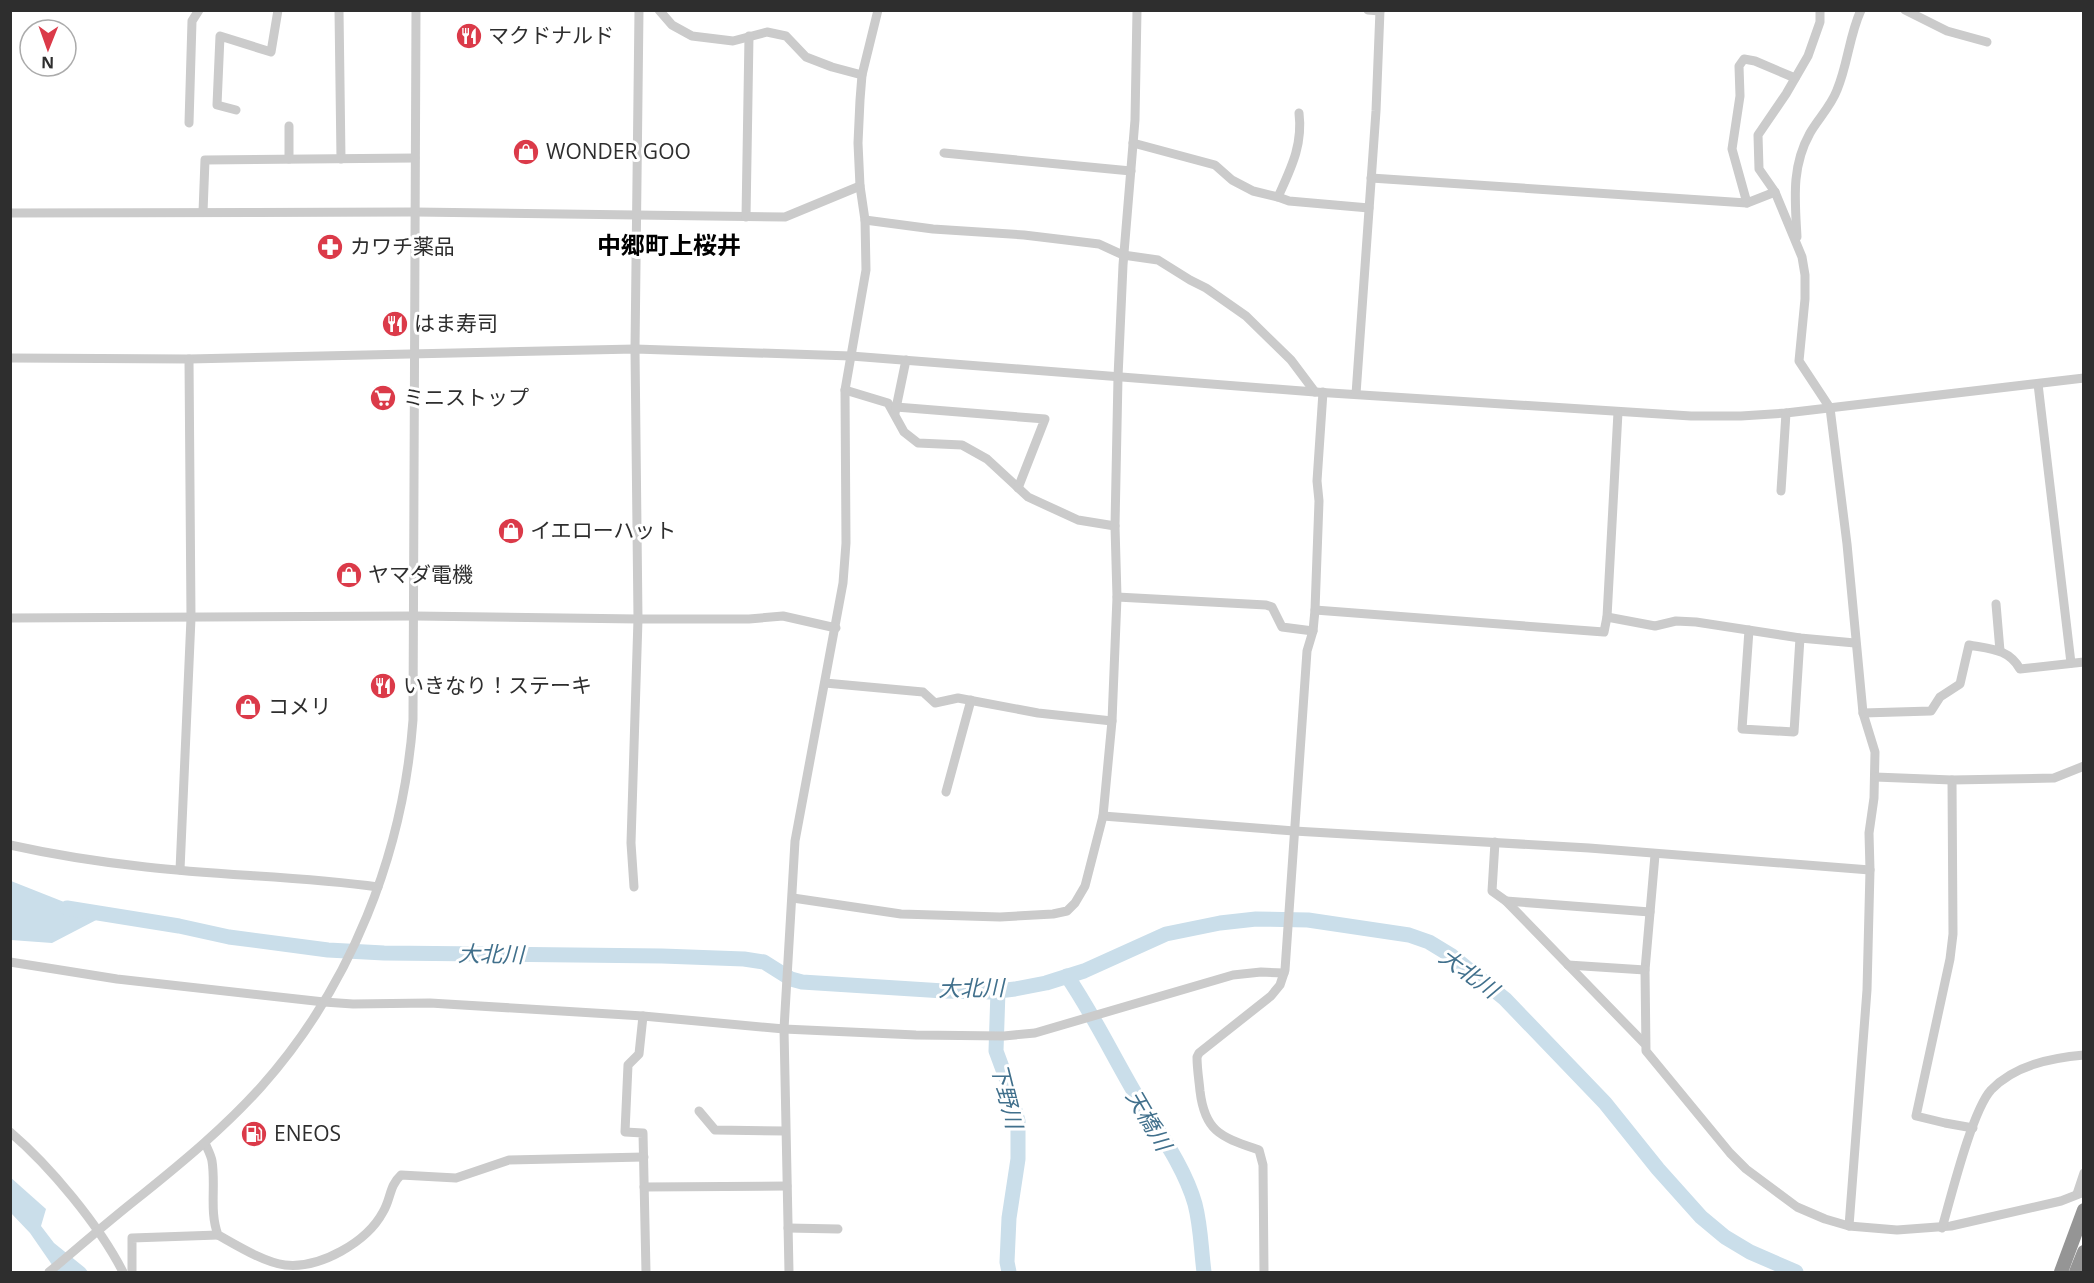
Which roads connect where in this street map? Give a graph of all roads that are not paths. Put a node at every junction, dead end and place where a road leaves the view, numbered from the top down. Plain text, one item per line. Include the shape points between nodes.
1 (199, 10) edge
2 (278, 10) edge
3 (339, 10) edge
4 (416, 10) edge
5 (639, 10) edge
6 (659, 10) edge
7 (878, 10) edge
8 (1137, 10) edge
9 (1368, 10) edge
10 (1820, 10) edge
11 (1861, 10) edge
12 (1905, 10) edge
13 (1380, 11) edge
14 (749, 36) junction
15 (1987, 42) dead end
16 (862, 75) junction
17 (1795, 78) junction
18 (236, 110) dead end
19 (1299, 113) dead end
20 (189, 123) dead end
21 (290, 126) dead end
22 (1133, 143) junction
23 (944, 153) dead end
24 (415, 158) junction
25 (289, 159) junction
26 (341, 159) junction
27 (1131, 171) junction
28 (1371, 178) junction
29 (860, 186) junction
30 (1775, 192) junction
31 (1278, 196) junction
32 (1747, 203) junction
33 (1369, 208) junction
34 (203, 212) junction
35 (415, 212) junction
36 (10, 213) edge
37 (636, 216) junction
38 (746, 217) junction
39 (865, 220) junction
40 (1797, 243) junction
41 (1124, 255) junction
42 (635, 349) junction
43 (415, 355) junction
44 (851, 356) junction
45 (10, 358) edge
46 (189, 359) junction
47 (906, 360) junction
48 (1118, 376) junction
49 (2084, 378) edge
50 (2038, 384) junction
51 (845, 390) junction
52 (1319, 392) junction
53 (1356, 394) junction
54 (1830, 408) junction
55 (895, 411) junction
56 (1618, 412) junction
57 (1786, 413) junction
58 (1018, 488) junction
59 (1781, 491) dead end
60 (1115, 526) junction
61 (1117, 597) junction
62 (1996, 604) dead end
63 (1315, 610) junction
64 (415, 616) junction
65 (1607, 617) junction
66 (10, 618) edge
67 (191, 618) junction
68 (638, 619) junction
69 (836, 628) junction
70 (1749, 630) junction
71 (1313, 631) junction
72 (1800, 638) junction
73 (1855, 644) junction
74 (2000, 651) junction
75 (2084, 662) edge
76 (2071, 663) junction
77 (825, 682) junction
78 (971, 700) junction
79 (1863, 713) junction
80 (1112, 721) junction
81 (2084, 766) edge
82 (1875, 777) junction
83 (1952, 780) junction
84 (946, 792) dead end
85 (1102, 816) junction
86 (1294, 831) junction
87 (1495, 842) junction
88 (10, 845) edge
89 (1655, 855) junction
90 (180, 870) junction
91 (1870, 870) junction
92 (634, 887) dead end
93 (377, 890) junction
94 (1506, 901) junction
95 (792, 903) junction
96 (1650, 912) junction
97 (10, 962) edge
98 (1568, 965) junction
99 (1646, 970) junction
100 (1284, 972) junction
101 (326, 999) junction
102 (643, 1016) junction
103 (784, 1026) junction
104 (1644, 1043) junction
105 (2084, 1054) edge
106 (699, 1111) dead end
107 (1972, 1128) junction
108 (785, 1131) junction
109 (10, 1132) edge
110 (205, 1143) junction
111 (644, 1157) junction
112 (2084, 1173) edge
113 (644, 1186) junction
114 (787, 1186) junction
115 (2080, 1193) edge
116 (2084, 1210) edge
117 (1849, 1226) junction
118 (788, 1228) junction
119 (1942, 1228) junction
120 (838, 1229) dead end
121 (96, 1233) junction
122 (218, 1235) junction
123 (2084, 1252) edge
124 (49, 1272) edge
125 (123, 1272) edge
126 (132, 1272) edge
127 (646, 1272) edge
128 (789, 1272) edge
129 (1264, 1272) edge
130 (2061, 1272) edge
131 (2076, 1272) edge

1 - 20 street via 192,21
2 - 18 street via 271,52 220,36 217,105
3 - 26 street
4 - 24 street
5 - 37 street
6 - 14 street via 672,25 692,36 733,41
7 - 16 street
8 - 22 street
9 - 13 street
10 - 17 street via 1814,42
11 - 40 street via 1837,93 1809,135 1796,174
12 - 15 street via 1947,31
13 - 28 street
14 - 16 street via 786,36 806,57
14 - 38 street
16 - 29 street
17 - 30 street via 1758,135 1759,169
17 - 32 street via 1755,61 1744,59 1739,66 1740,96 1732,149
19 - 31 street via 1301,128 1296,156
21 - 25 street
22 - 27 street
22 - 31 street via 1215,165 1253,191
23 - 27 street
24 - 26 street
24 - 35 street
25 - 26 street
25 - 34 street via 205,160
27 - 41 street
28 - 32 street
28 - 33 street
29 - 38 street via 785,217
29 - 39 street
30 - 32 street
30 - 40 street
31 - 33 street via 1289,201
33 - 53 street
34 - 35 street
34 - 36 street
35 - 37 street
35 - 43 street
37 - 38 street
37 - 42 street
39 - 41 street via 1099,244
39 - 44 street via 866,270
40 - 54 street via 1805,299 1799,361
41 - 48 street
41 - 52 street via 1158,260 1230,304 1291,360
42 - 43 street
42 - 44 street
42 - 68 street
43 - 46 street
43 - 64 street
44 - 47 street
44 - 51 street
45 - 46 street
46 - 67 street
47 - 48 street
47 - 55 street
48 - 52 street
48 - 60 street
49 - 50 street
50 - 54 street
50 - 76 street
51 - 55 street via 888,403
51 - 69 street via 846,543
52 - 53 street
52 - 63 street
53 - 56 street
54 - 57 street
54 - 73 street
55 - 58 street via 904,432 918,443 962,445 987,459
55 - 58 street via 1045,419
56 - 57 street via 1691,416
56 - 65 street
57 - 59 street
58 - 60 street via 1028,497 1078,520
60 - 61 street
61 - 71 street via 1266,605 1272,607 1282,627
61 - 80 street
62 - 74 street
63 - 65 street via 1604,632
63 - 71 street
64 - 67 street
64 - 68 street
64 - 93 street via 411,747 400,809
65 - 70 street via 1655,626 1676,621
66 - 67 street
67 - 90 street
68 - 69 street via 783,616
68 - 92 street via 631,843
69 - 77 street
70 - 72 street
70 - 72 street via 1742,729 1794,732
71 - 86 street via 1306,651
72 - 73 street
73 - 79 street
74 - 76 street via 2008,654 2020,669
74 - 79 street via 1969,645 1960,684 1940,697 1931,711
75 - 76 street
77 - 78 street via 923,692 935,703 958,698
77 - 95 street via 795,841
78 - 80 street
78 - 84 street
79 - 82 street via 1875,753
80 - 85 street
81 - 83 street via 2054,778
82 - 83 street
82 - 91 street
83 - 107 street via 1953,934 1916,1116
85 - 86 street
85 - 95 street via 1085,886 1075,903 1060,912 1000,917 901,914
86 - 87 street
86 - 100 street
87 - 89 street
87 - 94 street via 1492,891
88 - 90 street
89 - 91 street
89 - 96 street
90 - 93 street via 341,882
91 - 117 street via 1867,990
93 - 101 street via 349,957
94 - 96 street
94 - 98 street
95 - 103 street
96 - 99 street
97 - 101 street via 117,979
98 - 99 street
98 - 104 street
99 - 104 street
100 - 103 street via 1233,975 1035,1033 916,1035
100 - 129 street via 1271,996 1197,1057 1202,1109 1209,1124 1231,1140 1259,1150 1263,1165
101 - 102 street via 353,1004 430,1003
101 - 110 street via 260,1088
102 - 103 street
102 - 111 street via 639,1054 628,1065 625,1132 643,1133
103 - 108 street
104 - 117 street via 1653,1060 1746,1169 1797,1206
105 - 107 street via 2023,1068 1999,1083 1989,1092
106 - 108 street via 715,1130
107 - 119 street
108 - 114 street
109 - 121 street via 35,1153
110 - 121 street
110 - 122 street via 212,1160 214,1225
111 - 113 street
111 - 122 street via 508,1160 456,1179 400,1175 393,1182 384,1212 366,1234 347,1248 311,1264 285,1265
112 - 115 street
113 - 114 street
113 - 127 street
114 - 118 street
115 - 119 street via 2061,1201
116 - 130 highway
117 - 119 street
118 - 120 street
118 - 128 street
121 - 124 street
121 - 125 street
122 - 126 street via 132,1238
123 - 131 highway

